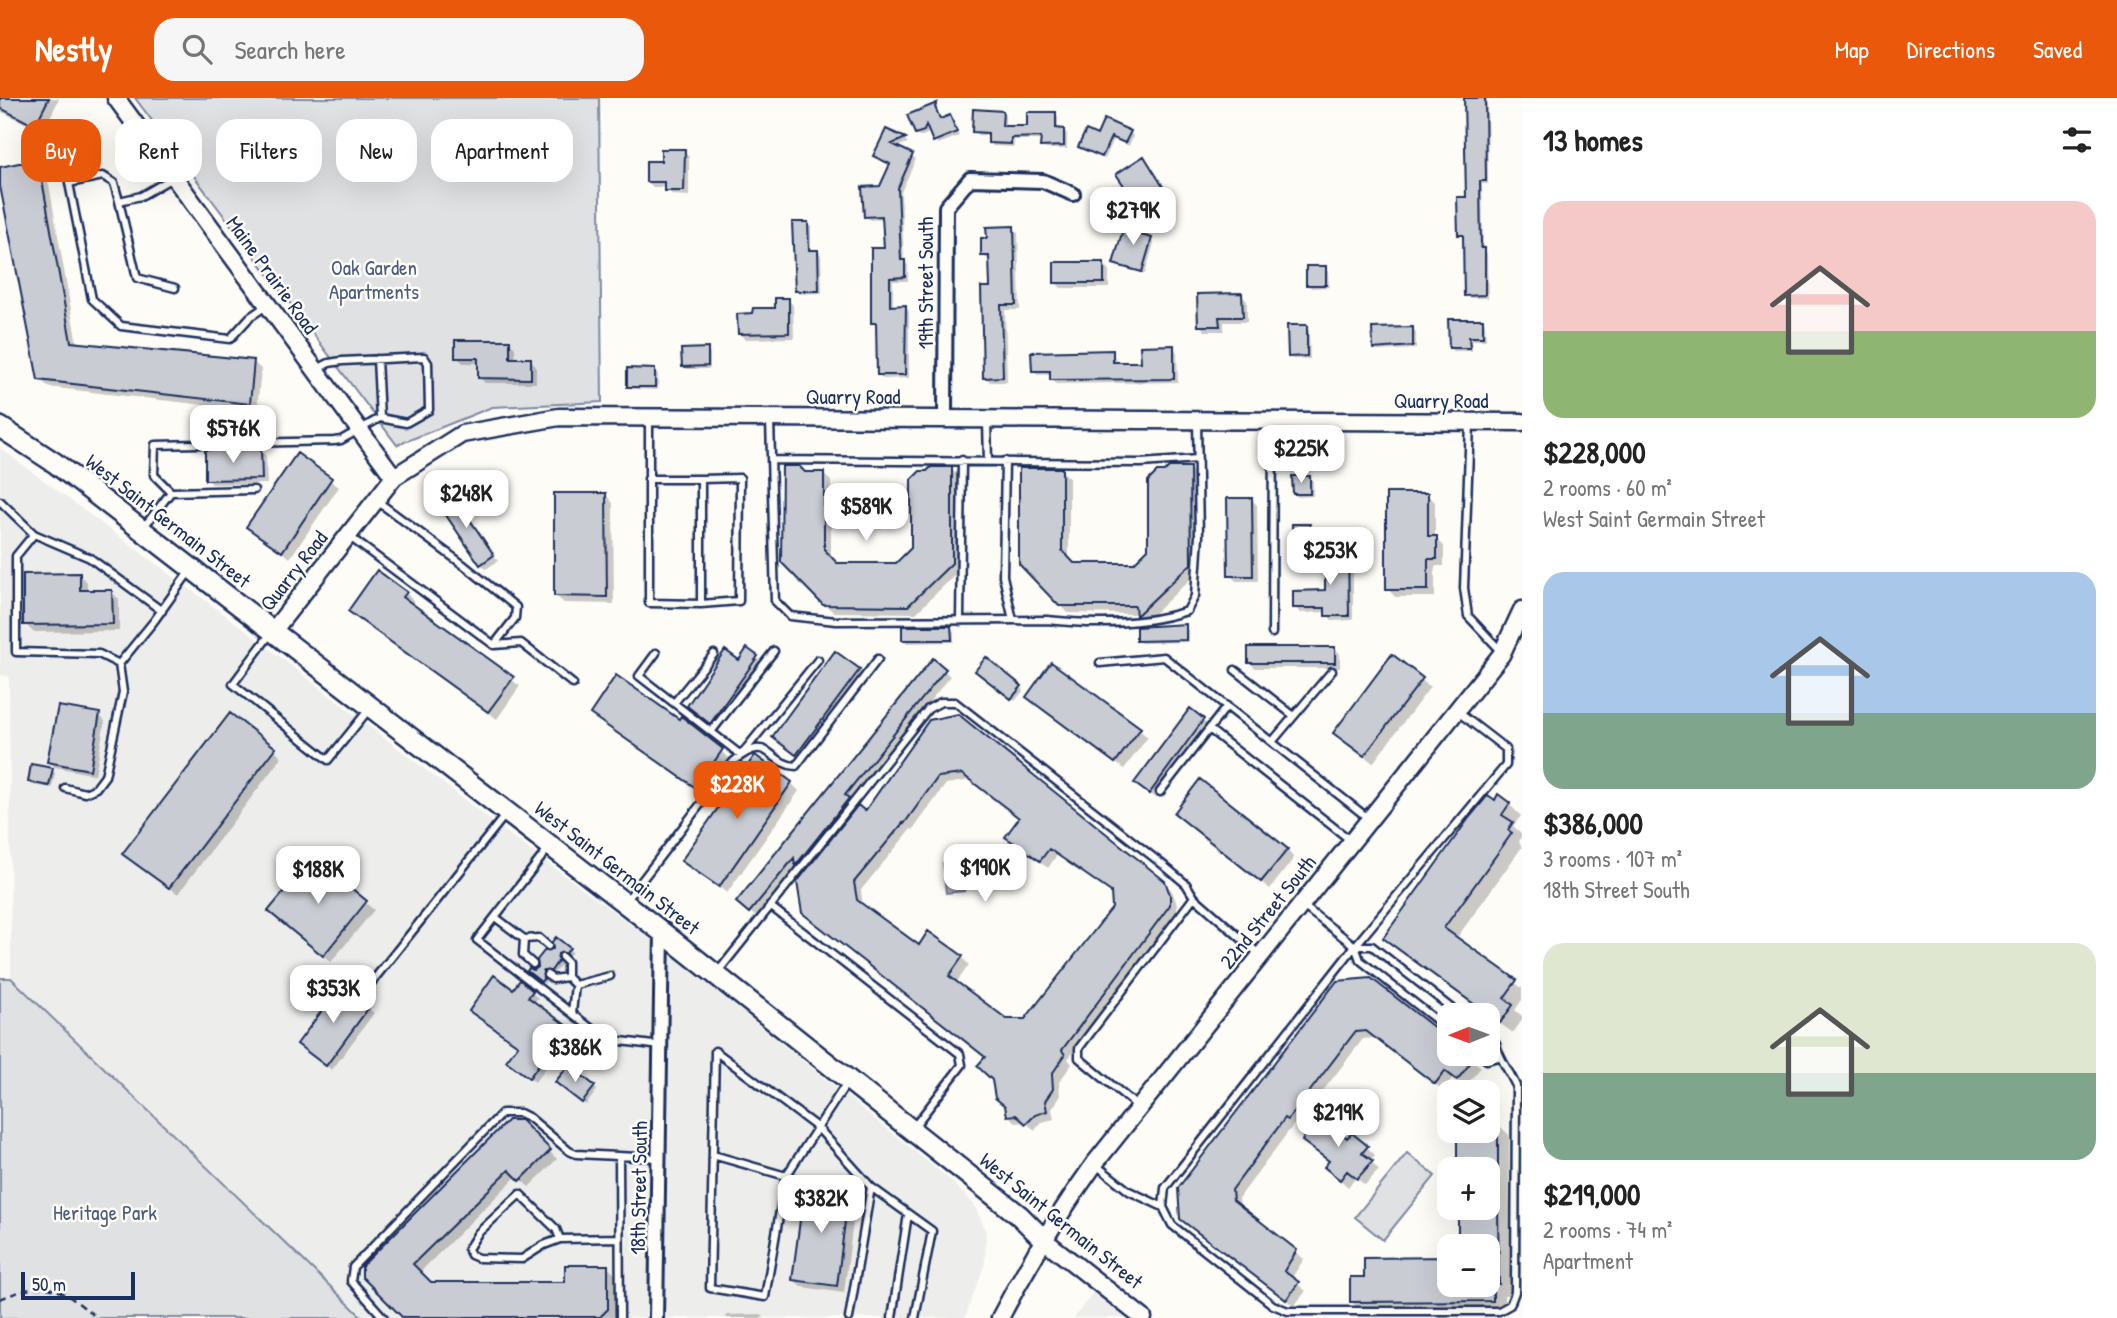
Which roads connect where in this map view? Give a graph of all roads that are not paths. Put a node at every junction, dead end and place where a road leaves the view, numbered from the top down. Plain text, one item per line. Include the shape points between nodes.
1 (116, 98) edge
2 (131, 119) edge
3 (165, 182) edge
4 (177, 182) edge
5 (1073, 194) dead end
6 (118, 201) junction
7 (175, 288) dead end
8 (268, 305) junction
9 (377, 359) junction
10 (316, 370) junction
11 (0, 412) edge
12 (649, 417) junction
13 (380, 418) junction
14 (770, 418) junction
15 (945, 419) junction
16 (987, 419) junction
17 (1197, 421) junction
18 (1273, 421) junction
19 (1470, 422) junction
20 (1522, 422) edge
21 (0, 427) edge
22 (359, 430) junction
23 (1198, 459) junction
24 (771, 460) junction
25 (962, 460) junction
26 (988, 461) junction
27 (1005, 461) junction
28 (55, 463) junction
29 (394, 477) junction
30 (648, 479) junction
31 (701, 480) junction
32 (254, 490) dead end
33 (171, 492) junction
34 (376, 500) junction
35 (0, 501) edge
36 (142, 530) junction
37 (34, 534) junction
38 (348, 536) junction
39 (192, 568) junction
40 (701, 604) junction
41 (1522, 610) edge
42 (162, 611) junction
43 (1013, 620) junction
44 (960, 621) junction
45 (273, 631) junction
46 (1272, 633) dead end
47 (494, 645) junction
48 (774, 651) dead end
49 (1502, 652) junction
50 (656, 653) dead end
51 (714, 654) dead end
52 (818, 660) dead end
53 (878, 660) dead end
54 (1100, 663) dead end
55 (118, 664) junction
56 (1235, 670) dead end
57 (1332, 671) dead end
58 (573, 684) dead end
59 (674, 703) junction
60 (1227, 706) junction
61 (371, 707) junction
62 (1456, 710) junction
63 (1294, 716) junction
64 (1209, 729) junction
65 (711, 732) junction
66 (1272, 742) junction
67 (741, 755) junction
68 (65, 788) dead end
69 (1160, 792) dead end
70 (507, 812) junction
71 (1369, 819) junction
72 (1352, 841) junction
73 (551, 846) junction
74 (1194, 897) junction
75 (625, 903) junction
76 (1301, 905) junction
77 (770, 906) junction
78 (495, 917) junction
79 (662, 932) junction
80 (524, 939) junction
81 (548, 946) dead end
82 (1355, 946) junction
83 (1261, 956) junction
84 (562, 957) dead end
85 (534, 964) dead end
86 (716, 974) junction
87 (547, 975) dead end
88 (610, 976) dead end
89 (567, 977) junction
90 (371, 983) dead end
91 (575, 985) junction
92 (1445, 1003) edge
93 (572, 1013) junction
94 (1437, 1021) edge
95 (661, 1046) junction
96 (1500, 1059) edge
97 (849, 1079) junction
98 (1139, 1107) junction
99 (818, 1128) junction
100 (912, 1129) junction
101 (712, 1155) junction
102 (619, 1157) junction
103 (659, 1158) junction
104 (1095, 1163) junction
105 (786, 1176) junction
106 (871, 1187) junction
107 (1163, 1207) junction
108 (908, 1214) junction
109 (620, 1238) junction
110 (559, 1239) junction
111 (1044, 1240) junction
112 (384, 1318) edge
113 (620, 1318) edge
114 (656, 1318) edge
115 (849, 1318) edge
116 (892, 1318) edge
117 (915, 1318) edge
118 (1000, 1318) edge
119 (1143, 1318) edge

1 - 2 street, Maine Prairie Road
3 - 6 lane via 141,196
4 - 8 street, Maine Prairie Road
5 - 15 street, 19th Street South via 1043,181 970,179 946,207
6 - 7 lane via 137,278
6 - 8 lane via 114,183 103,176 69,183 92,299 121,326 230,339
8 - 10 street, Maine Prairie Road
9 - 10 lane via 329,363
9 - 13 lane
9 - 13 lane via 424,357 428,363 429,410 406,423
10 - 22 street, Maine Prairie Road
11 - 28 main road, West Saint Germain Street
12 - 14 street, Quarry Road
12 - 29 street, Quarry Road via 559,416 462,433
12 - 30 lane
13 - 22 lane
14 - 15 street, Quarry Road
14 - 24 lane
15 - 16 street, Quarry Road
16 - 17 street, Quarry Road
16 - 26 lane
17 - 18 street, Quarry Road
17 - 23 lane
18 - 19 street, Quarry Road
18 - 46 lane
19 - 20 street, Quarry Road
19 - 49 lane via 1464,588 1468,616
21 - 28 main road, West Saint Germain Street
22 - 29 street, Maine Prairie Road
22 - 33 lane via 334,441 155,445 154,475
23 - 27 lane
23 - 43 lane via 1195,596 1187,611 1162,619 1077,624
24 - 25 lane
24 - 44 lane via 775,601 790,615 836,621
25 - 26 lane
25 - 44 lane
26 - 27 lane
27 - 43 lane via 1003,576
28 - 36 main road, West Saint Germain Street
29 - 34 street, Quarry Road
30 - 31 lane
30 - 40 lane via 649,603
31 - 40 lane
31 - 40 lane via 740,478 740,601
32 - 33 lane
33 - 36 lane
34 - 38 street, Quarry Road
34 - 47 lane via 516,607 515,618
35 - 37 lane
36 - 39 main road, West Saint Germain Street
37 - 42 lane via 90,558
37 - 55 lane via 16,556 16,652 99,654
38 - 45 street, Quarry Road
38 - 47 lane
39 - 42 lane
39 - 45 main road, West Saint Germain Street
41 - 49 street, 22nd Street South
42 - 55 lane
43 - 44 lane
45 - 61 main road, West Saint Germain Street
45 - 61 lane via 233,684 328,760
47 - 58 lane via 521,643
48 - 65 lane
49 - 62 street, 22nd Street South
50 - 59 lane via 639,676
51 - 59 lane
52 - 67 lane
53 - 67 lane via 796,766 765,749
54 - 60 lane via 1164,657
55 - 68 lane via 123,692 105,776 85,793
56 - 63 lane
57 - 63 lane
59 - 65 lane
60 - 64 lane
60 - 66 lane
61 - 70 main road, West Saint Germain Street
62 - 71 street, 22nd Street South
62 - 82 lane via 1506,748 1506,765
63 - 66 lane
64 - 69 lane
64 - 72 lane
65 - 67 lane
66 - 71 lane
67 - 75 lane
70 - 73 main road, West Saint Germain Street
70 - 90 lane
71 - 72 street, 22nd Street South
72 - 76 street, 22nd Street South
73 - 75 main road, West Saint Germain Street
73 - 78 lane
74 - 77 lane via 1162,864 955,702 941,702 928,709
74 - 83 lane
74 - 98 lane via 1079,1048 1079,1059
75 - 79 main road, West Saint Germain Street
76 - 82 lane
76 - 83 street, 22nd Street South
77 - 86 lane
77 - 100 lane via 960,1054 962,1065
78 - 80 lane
78 - 93 lane via 477,940
79 - 86 main road, West Saint Germain Street
79 - 95 street, 18th Street South
80 - 81 lane via 539,938
80 - 85 lane via 523,955
82 - 92 lane via 1372,946
82 - 94 lane via 1360,960
82 - 107 lane via 1164,1188
83 - 98 street, 22nd Street South
84 - 89 lane via 567,962
86 - 97 main road, West Saint Germain Street
87 - 89 lane
88 - 91 lane
89 - 91 lane
91 - 93 lane
93 - 95 lane via 605,1039
95 - 103 street, 18th Street South
96 - 107 lane via 1516,1086 1515,1292 1510,1305 1499,1311 1288,1311 1273,1305 1171,1225
97 - 99 lane
97 - 100 main road, West Saint Germain Street
98 - 104 street, 22nd Street South
99 - 101 lane via 715,1051
99 - 105 lane
99 - 106 lane
100 - 111 main road, West Saint Germain Street
101 - 105 lane
101 - 105 lane via 709,1288 765,1297
102 - 103 lane
102 - 109 lane
102 - 112 lane via 576,1154 530,1118 502,1113 353,1268 354,1286
103 - 114 street, 18th Street South
104 - 107 lane via 1129,1191
104 - 111 street, 22nd Street South
106 - 108 lane
106 - 115 lane
108 - 116 lane
108 - 117 lane via 932,1231
109 - 110 lane
109 - 113 lane
110 - 110 lane via 522,1259 478,1258 468,1249 478,1233 520,1194 556,1229
111 - 118 street, 22nd Street South
111 - 119 street, West Saint Germain Street

